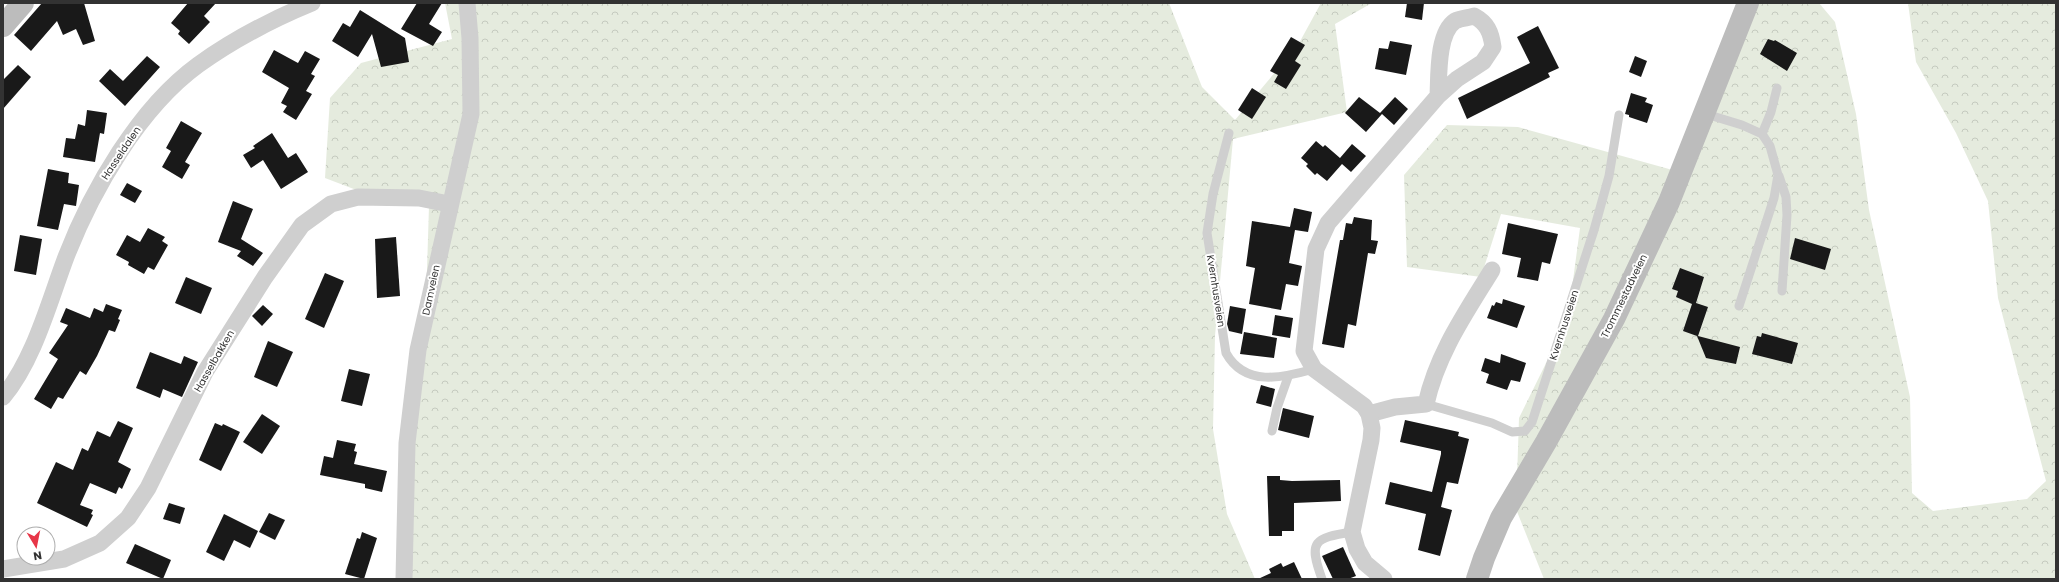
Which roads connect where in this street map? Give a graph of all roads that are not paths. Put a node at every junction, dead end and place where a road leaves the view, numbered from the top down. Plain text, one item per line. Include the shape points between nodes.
1 (23, 3) edge
2 (312, 3) edge
3 (467, 3) edge
4 (1748, 3) edge
5 (3, 26) edge
6 (1776, 88) dead end
7 (1438, 96) dead end
8 (1706, 114) junction
9 (1619, 115) dead end
10 (1230, 133) dead end
11 (1762, 134) junction
12 (1778, 175) junction
13 (449, 204) junction
14 (1492, 270) dead end
15 (1782, 291) dead end
16 (1739, 306) dead end
17 (1314, 369) junction
18 (1288, 377) junction
19 (3, 397) edge
20 (1426, 404) junction
21 (1369, 414) junction
22 (1272, 431) dead end
23 (1352, 532) junction
24 (3, 570) edge
25 (404, 579) edge
26 (1322, 579) edge
27 (1384, 579) edge
28 (1477, 579) edge

1 - 5 main road
2 - 19 street, Hasseldalen via 252,31 198,65 149,111 104,176 70,247 28,356
3 - 13 street, Damveien via 471,114
4 - 8 main road, Trommestadveien
6 - 11 lane
7 - 17 street via 1328,223 1316,249 1304,351
8 - 11 lane
8 - 28 main road, Trommestadveien via 1669,202 1614,319 1501,518
9 - 20 lane, Kvernhusveien via 1609,176 1594,230 1532,422 1525,431 1512,432 1492,423
10 - 18 lane, Kvernhusveien via 1213,194 1207,233 1226,353 1232,364 1244,372 1270,378
11 - 12 lane via 1770,146
12 - 15 lane via 1786,197 1787,215
12 - 16 lane via 1774,198
13 - 24 street, Hasselbakken via 419,198 358,197 332,204 302,225 205,372 148,488 128,518 100,543 64,558
13 - 25 street, Damveien via 418,350 407,443
14 - 20 street via 1446,345 1431,380
17 - 18 lane, Kvernhusveien
17 - 21 street via 1355,398
18 - 22 lane
20 - 21 street, Kvernhusveien via 1395,407
21 - 23 street via 1371,440
23 - 26 lane via 1329,536 1315,546 1313,553
23 - 27 street via 1365,563

